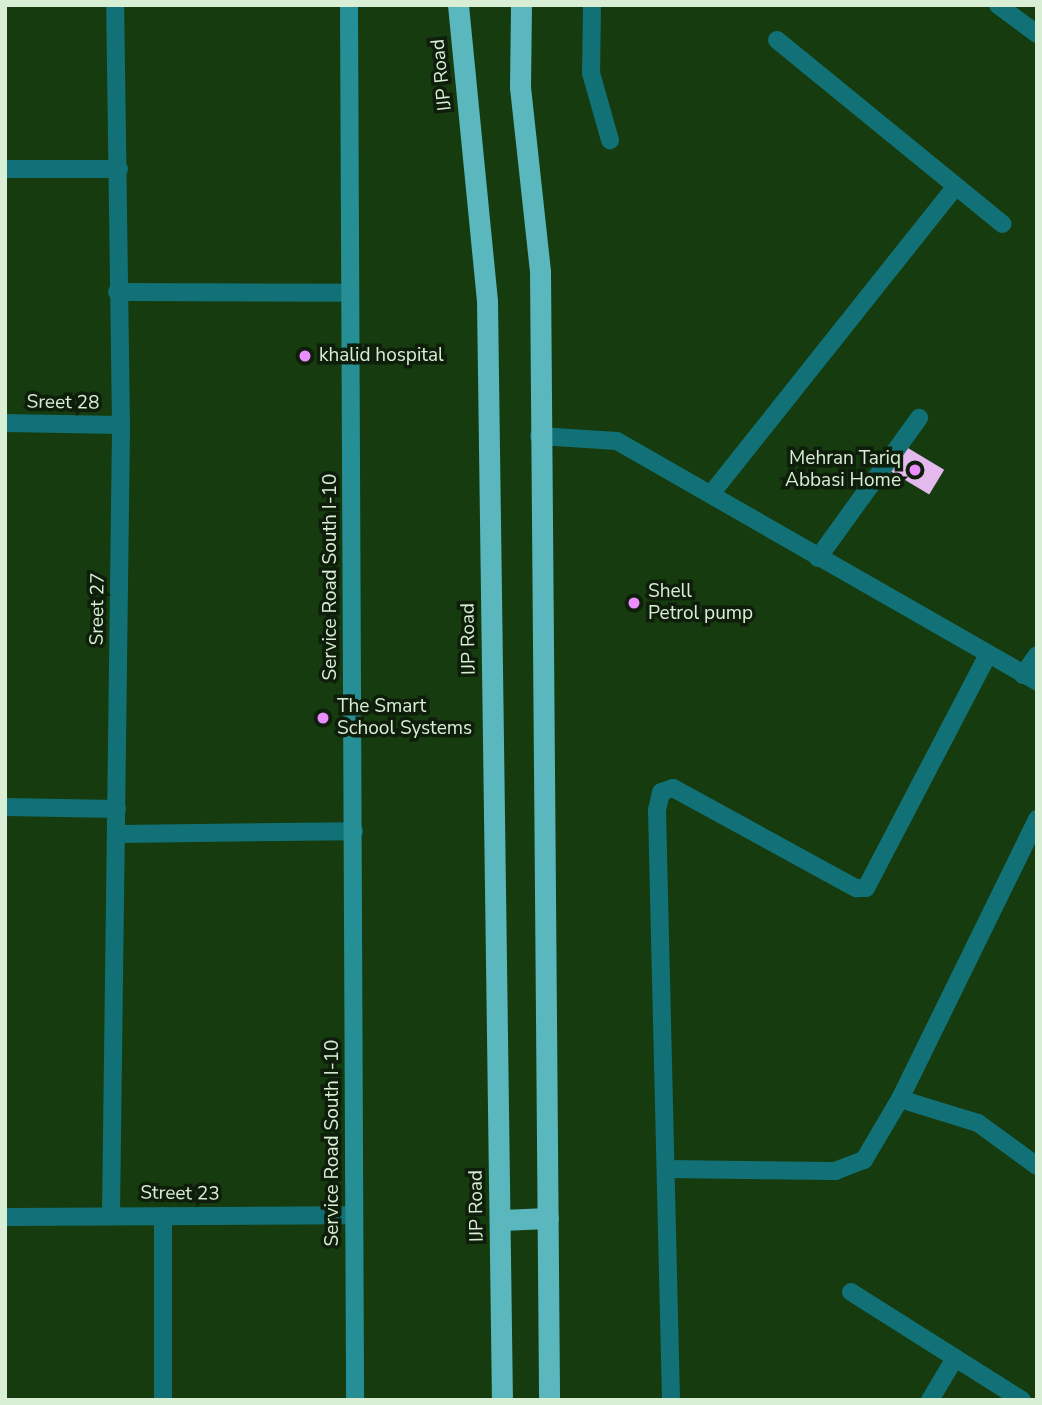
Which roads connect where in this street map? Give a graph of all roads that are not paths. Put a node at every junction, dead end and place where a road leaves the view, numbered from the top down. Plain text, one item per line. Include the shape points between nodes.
1 (116, 5) edge
2 (349, 5) edge
3 (458, 5) edge
4 (521, 5) edge
5 (592, 5) edge
6 (998, 5) edge
7 (1037, 34) edge
8 (777, 40) dead end
9 (610, 140) dead end
10 (5, 169) edge
11 (119, 169) junction
12 (954, 188) junction
13 (1003, 224) dead end
14 (117, 292) junction
15 (349, 293) junction
16 (919, 418) dead end
17 (5, 423) edge
18 (121, 425) junction
19 (540, 436) junction
20 (711, 494) junction
21 (818, 558) junction
22 (1037, 655) edge
23 (987, 657) junction
24 (1030, 678) edge
25 (5, 807) edge
26 (117, 809) junction
27 (1037, 819) edge
28 (354, 831) junction
29 (119, 834) junction
30 (900, 1100) junction
31 (1037, 1166) edge
32 (667, 1169) junction
33 (111, 1214) junction
34 (354, 1215) junction
35 (163, 1216) junction
36 (5, 1217) edge
37 (548, 1219) junction
38 (500, 1220) junction
39 (851, 1292) dead end
40 (955, 1358) junction
41 (163, 1400) edge
42 (355, 1400) edge
43 (502, 1400) edge
44 (550, 1400) edge
45 (671, 1400) edge
46 (930, 1400) edge
47 (1022, 1400) edge

1 - 11 street, Sreet 27
2 - 15 main road, Service Road South I-10
3 - 38 highway, IJP Road via 487,302
4 - 19 highway via 520,87 540,271
5 - 9 street via 591,73
6 - 7 street
8 - 12 street
10 - 11 street
11 - 14 street, Sreet 27
12 - 13 street
12 - 20 street
14 - 15 street
14 - 18 street, Sreet 27
15 - 28 main road, Service Road South I-10
16 - 21 street
17 - 18 street, Sreet 28
18 - 26 street, Sreet 27
19 - 20 street via 617,441
19 - 37 highway
20 - 21 street
21 - 23 street
22 - 24 street
23 - 24 street
23 - 32 street via 866,888 856,888 673,788 661,792 657,810
25 - 26 street
26 - 29 street, Sreet 27
27 - 30 street
28 - 29 street
28 - 34 main road, Service Road South I-10
29 - 33 street, Sreet 27
30 - 31 street via 978,1123
30 - 32 street via 864,1160 835,1171
32 - 45 street
33 - 35 street, Street 23
33 - 36 street, Street 23
34 - 35 street, Street 23
34 - 42 main road, Service Road South I-10
35 - 41 street
37 - 38 highway
37 - 44 highway
38 - 43 highway, IJP Road
39 - 40 street
40 - 46 street
40 - 47 street

